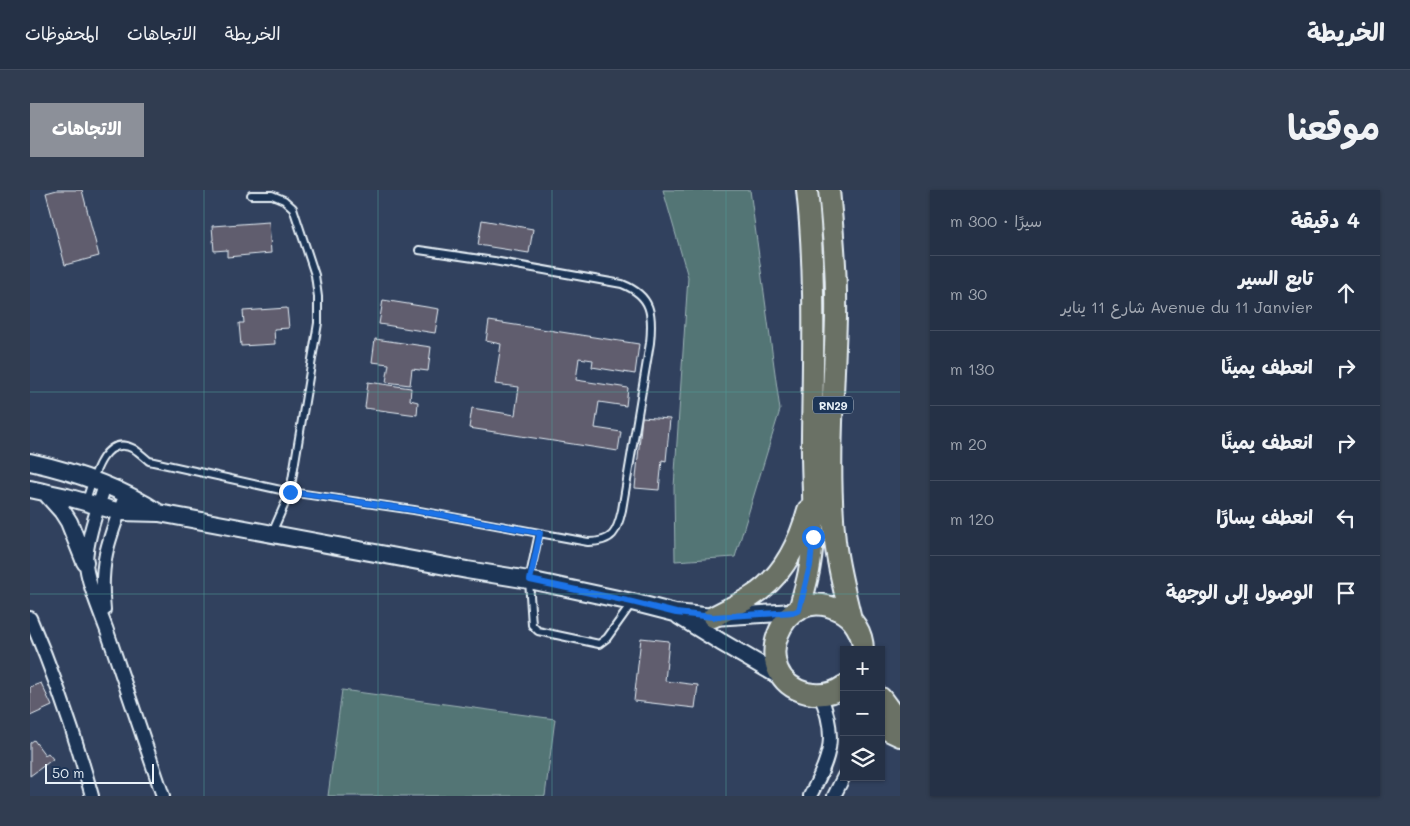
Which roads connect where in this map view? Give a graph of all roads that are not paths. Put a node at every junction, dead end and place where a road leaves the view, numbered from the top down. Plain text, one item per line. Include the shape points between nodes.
1 (807, 190) edge
2 (829, 190) edge
3 (251, 195) dead end
4 (419, 250) dead end
5 (30, 462) edge
6 (99, 482) junction
7 (38, 490) edge
8 (813, 491) junction
9 (290, 492) junction
10 (126, 494) junction
11 (92, 504) junction
12 (120, 512) junction
13 (159, 513) junction
14 (540, 533) junction
15 (272, 534) junction
16 (85, 562) junction
17 (530, 580) junction
18 (632, 602) junction
19 (797, 611) junction
20 (676, 613) junction
21 (713, 617) junction
22 (30, 618) edge
23 (851, 619) junction
24 (106, 628) junction
25 (862, 646) edge
26 (783, 678) junction
27 (840, 689) edge
28 (822, 695) junction
29 (885, 703) edge
30 (840, 704) edge
31 (900, 724) edge
32 (885, 729) edge
33 (900, 736) edge
34 (842, 781) edge
35 (92, 796) edge
36 (163, 796) edge
37 (810, 796) edge
38 (834, 796) edge

1 - 8 main road, RN29 via 814,303
2 - 23 main road, RN29 via 836,317 832,491 839,571
3 - 9 lane via 272,195 294,208 316,282 318,323
4 - 14 lane via 622,284 636,290 647,304 652,322 650,343 622,510 615,533 608,539 588,542
5 - 6 street
6 - 9 lane via 98,465 105,454 112,448 128,446 149,461
6 - 10 street
6 - 11 street
7 - 11 street
7 - 16 street via 62,511
8 - 19 main road, RN29 via 810,566
8 - 21 main road via 802,529 781,569 752,596
9 - 14 lane
9 - 15 lane
10 - 12 street
10 - 13 street
11 - 12 street
11 - 16 street
12 - 13 street
12 - 24 street via 109,538 103,566
13 - 15 street
14 - 17 lane
15 - 17 street
16 - 24 street
17 - 18 street
17 - 18 lane via 532,625 547,634 599,644 607,638
18 - 20 street
19 - 21 street
19 - 23 main road via 817,605 826,606
19 - 26 main road, RN29 via 785,620 774,642 774,655
20 - 21 street
20 - 26 street
22 - 35 street via 78,744
23 - 25 main road, RN29
24 - 36 street
26 - 28 main road via 796,689
27 - 28 main road
28 - 30 main road
28 - 37 street via 831,728 831,744
29 - 31 main road
32 - 33 main road
34 - 38 street

